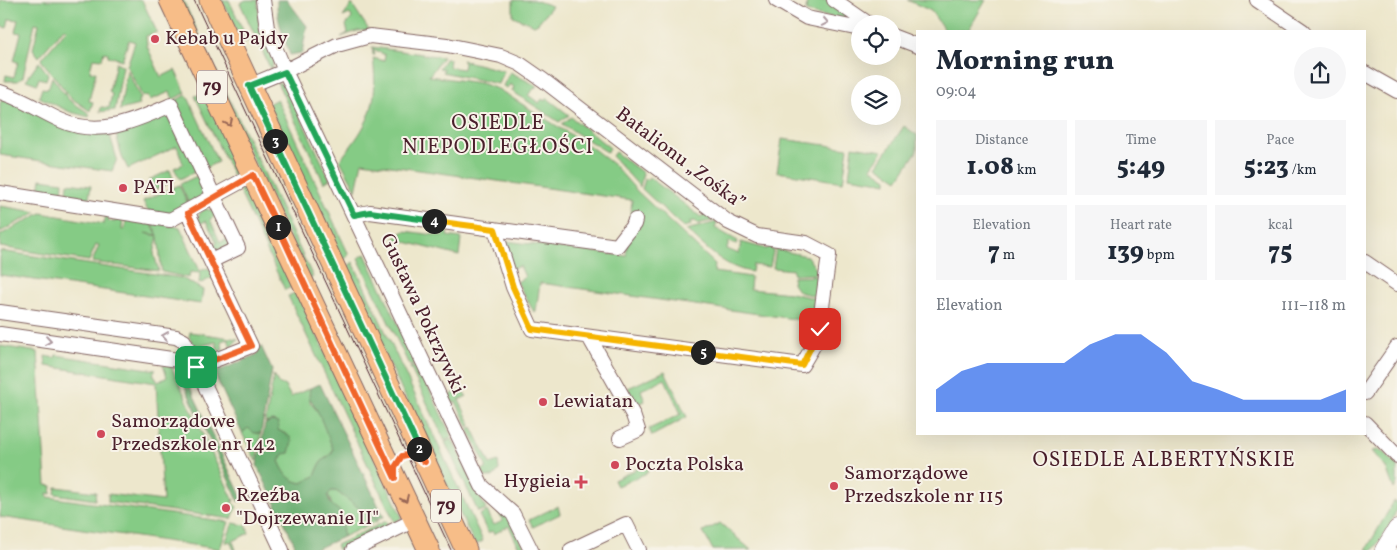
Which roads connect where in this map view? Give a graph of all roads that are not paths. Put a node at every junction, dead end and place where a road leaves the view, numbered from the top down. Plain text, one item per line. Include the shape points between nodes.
1 (170, 0) edge
2 (210, 0) edge
3 (263, 0) edge
4 (776, 0) edge
5 (834, 0) edge
6 (1257, 0) edge
7 (856, 15) edge
8 (851, 27) edge
9 (1302, 30) edge
10 (901, 39) edge
11 (916, 45) edge
12 (285, 72) junction
13 (1366, 74) edge
14 (249, 86) junction
15 (0, 92) edge
16 (1397, 92) edge
17 (253, 175) junction
18 (0, 193) edge
19 (214, 197) junction
20 (188, 213) junction
21 (354, 215) junction
22 (635, 220) dead end
23 (495, 229) junction
24 (211, 261) junction
25 (1366, 263) edge
26 (1397, 284) edge
27 (0, 312) edge
28 (0, 334) edge
29 (589, 337) junction
30 (1397, 347) edge
31 (196, 367) junction
32 (1366, 392) edge
33 (1366, 424) edge
34 (620, 438) dead end
35 (1397, 456) edge
36 (425, 462) junction
37 (395, 478) junction
38 (415, 520) junction
39 (1397, 529) edge
40 (278, 549) edge
41 (353, 550) edge
42 (429, 550) edge
43 (466, 550) edge
44 (531, 550) edge
45 (571, 550) edge
46 (639, 550) edge
47 (1384, 550) edge

1 -> 17 main road, 79
2 - 14 main road, 79
3 - 12 street, Gustawa Pokrzywki via 267,28
4 -> 8 street via 807,18
5 - 7 street
6 - 9 street
10 - 11 street
12 - 14 street, Batalionu „Zośka”
12 - 21 street, Gustawa Pokrzywki
12 - 29 street, Batalionu „Zośka” via 337,45 370,36 447,45 501,56 531,71 734,226 757,236 806,243 830,255 820,329 802,365
13 - 16 street
14 - 36 main road, 79
15 - 19 street via 67,123 88,128 115,126 171,105
17 - 19 street
17 - 37 main road, 79
18 - 20 street via 170,220
19 - 20 street
19 - 24 street via 238,248
20 - 24 street
21 - 23 street via 370,212
21 - 44 street, Gustawa Pokrzywki via 482,486 513,514
22 - 23 street via 617,246
23 - 29 street, Batalionu „Zośka” via 513,287 532,329
24 - 31 street via 251,346
25 - 26 street
31 -> 27 street via 187,343 176,337
28 -> 31 street via 185,361
29 - 34 street via 633,415 638,430
30 - 32 street
31 - 40 street
33 - 35 street
36 - 37 main road via 412,454 402,456 395,467
36 - 43 main road, 79
37 -> 38 main road, 79
38 - 41 street
38 - 42 main road, 79
39 - 47 street
45 - 46 street via 626,524

